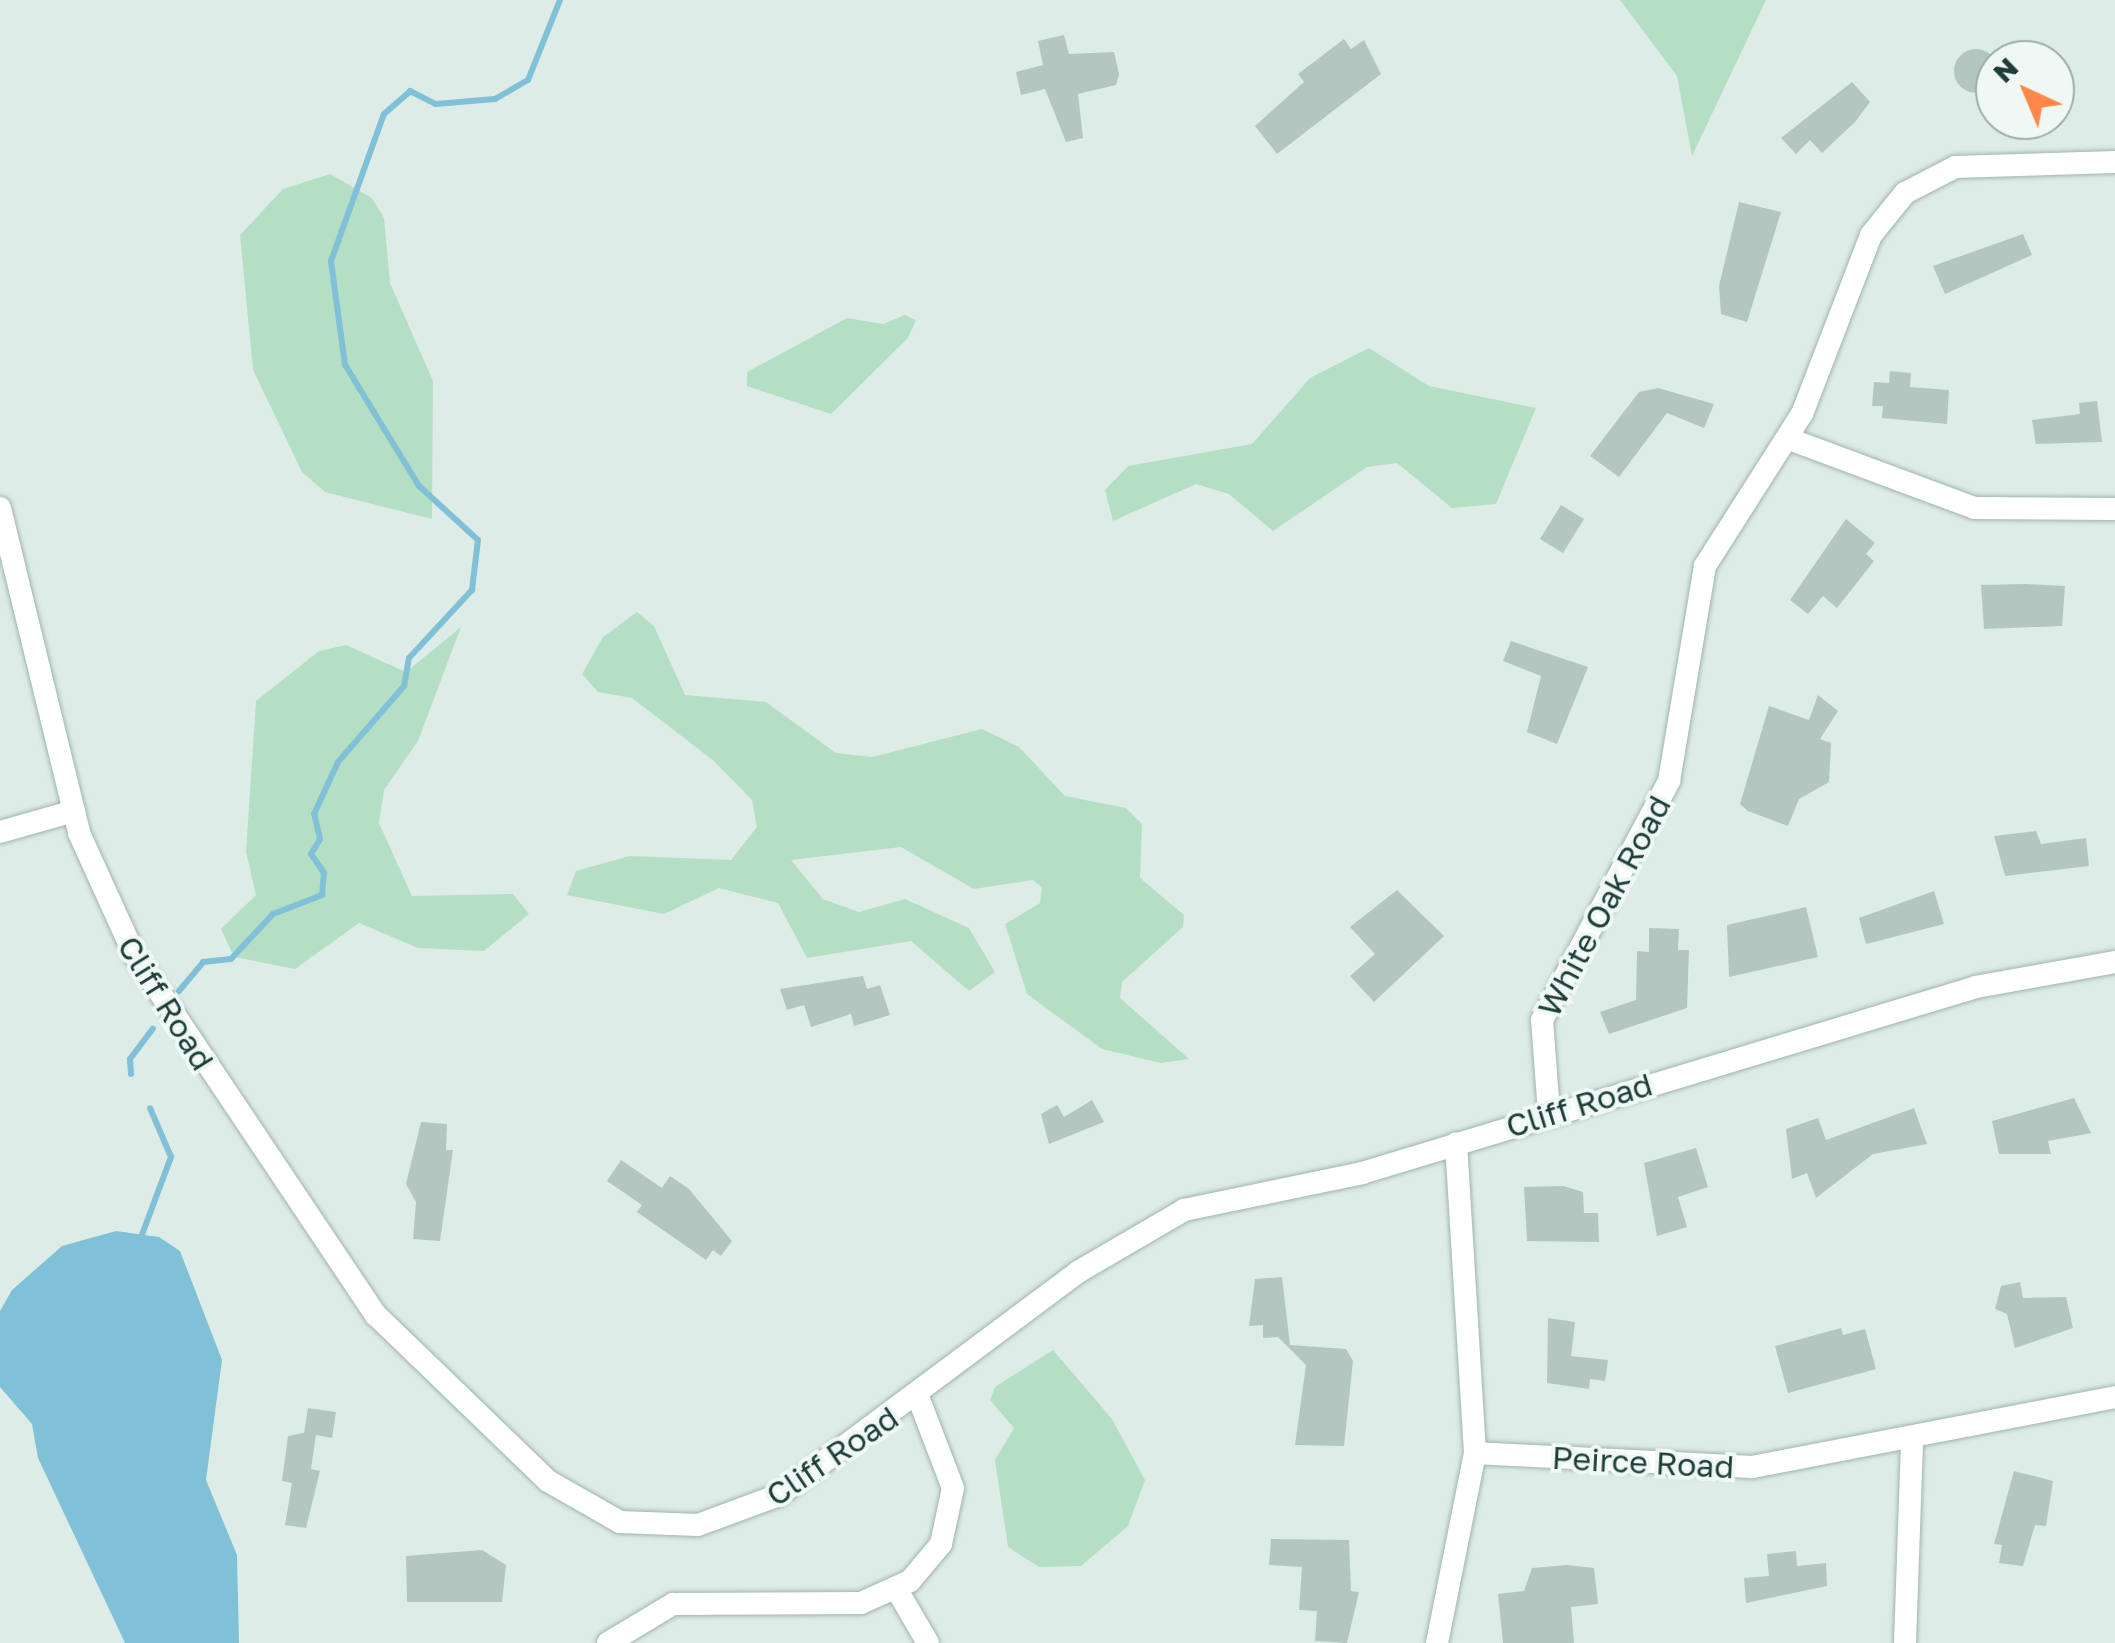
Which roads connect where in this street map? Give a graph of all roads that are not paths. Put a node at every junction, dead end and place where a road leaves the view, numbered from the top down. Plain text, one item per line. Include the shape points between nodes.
1 (2115, 162) edge
2 (1788, 440) junction
3 (0, 508) edge
4 (2115, 509) edge
5 (74, 811) junction
6 (0, 832) edge
7 (2115, 962) edge
8 (1549, 1113) junction
9 (1456, 1144) junction
10 (918, 1396) junction
11 (2115, 1396) edge
12 (1912, 1441) junction
13 (1475, 1453) junction
14 (897, 1590) junction
15 (608, 1643) edge
16 (928, 1643) edge
17 (1437, 1643) edge
18 (1905, 1643) edge

1 - 2 street, White Oak Road via 1967,164 1906,193 1865,246
2 - 4 street via 1975,508
2 - 8 street, White Oak Road via 1710,554 1674,768 1549,1000 1538,1058
3 - 5 street, Cliff Road
5 - 6 street
5 - 10 street, Cliff Road via 134,954 336,1262 400,1342 572,1499 635,1524 729,1517 815,1474
7 - 8 street, Cliff Road via 1988,984
8 - 9 street, Cliff Road
9 - 10 street, Cliff Road via 1170,1215 1078,1272
9 - 13 street
10 - 14 street via 951,1465 951,1511 935,1555
11 - 12 street, Peirce Road
12 - 13 street, Peirce Road via 1736,1467
12 - 18 street
13 - 17 street
14 - 15 street via 848,1604 685,1602 637,1619
14 - 16 street

